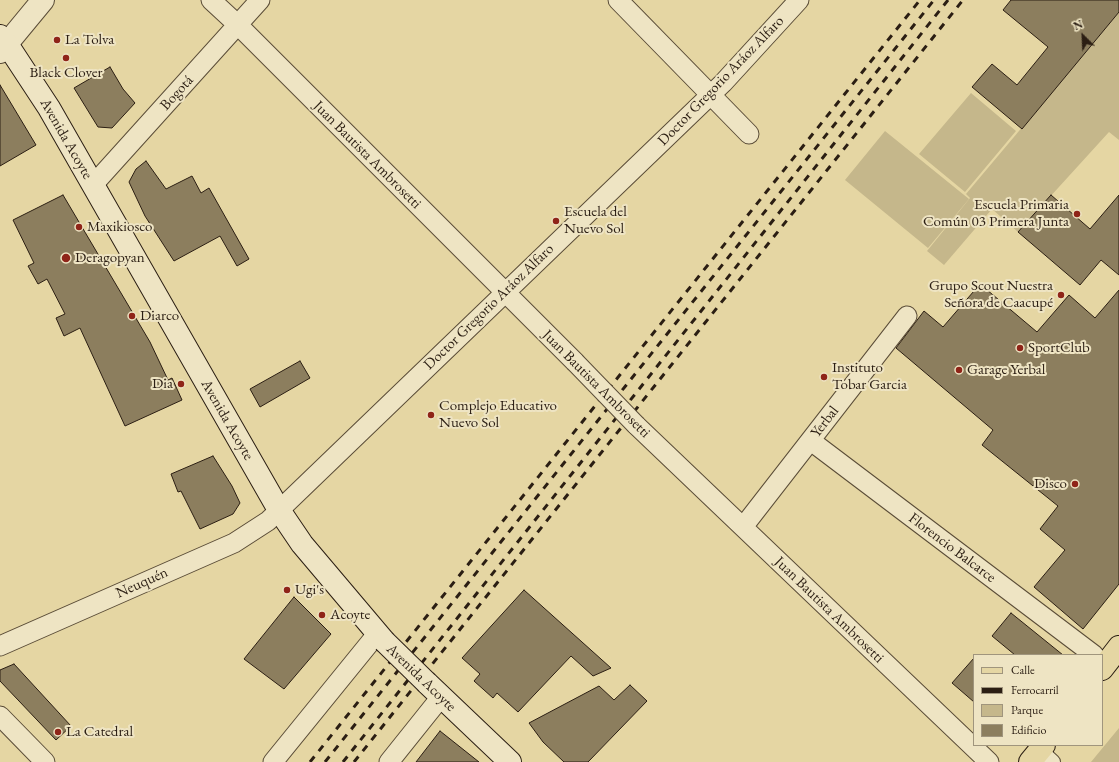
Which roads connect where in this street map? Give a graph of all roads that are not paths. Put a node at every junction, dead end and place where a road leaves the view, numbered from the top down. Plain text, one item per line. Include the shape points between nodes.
1 (43, 0) edge
2 (211, 0) edge
3 (260, 0) edge
4 (618, 0) edge
5 (799, 0) edge
6 (238, 25) junction
7 (2, 44) edge
8 (710, 95) junction
9 (749, 134) dead end
10 (93, 185) junction
11 (504, 292) junction
12 (907, 316) dead end
13 (811, 441) junction
14 (279, 510) junction
15 (743, 527) junction
16 (380, 637) junction
17 (0, 646) edge
18 (1119, 647) edge
19 (1091, 654) edge
20 (1103, 660) edge
21 (434, 690) junction
22 (0, 716) edge
23 (45, 762) edge
24 (273, 762) edge
25 (389, 762) edge
26 (510, 762) edge
27 (989, 762) edge

1 - 7 main road
2 - 6 street, Juan Bautista Ambrosetti
3 - 6 street, Bogotá
4 - 8 street
5 - 8 street, Doctor Gregorio Aráoz Alfaro
6 - 10 street, Bogotá
6 - 11 street, Juan Bautista Ambrosetti
7 - 10 main road, Avenida Acoyte via 48,108
8 - 9 street
8 - 11 street, Doctor Gregorio Aráoz Alfaro
10 - 14 main road, Avenida Acoyte
11 - 14 street, Doctor Gregorio Aráoz Alfaro
11 - 15 street, Juan Bautista Ambrosetti, bridge via 636,425
12 - 13 street, Yerbal
13 - 15 street, Yerbal
13 - 19 street, Florencio Balcarce
14 - 16 main road, Avenida Acoyte via 302,544
14 - 17 street, Neuquén via 268,521 234,543
15 - 27 street, Juan Bautista Ambrosetti
16 - 21 main road, Avenida Acoyte, bridge
16 - 24 street
18 - 20 main road
21 - 25 street
21 - 26 main road, Avenida Acoyte
22 - 23 street

